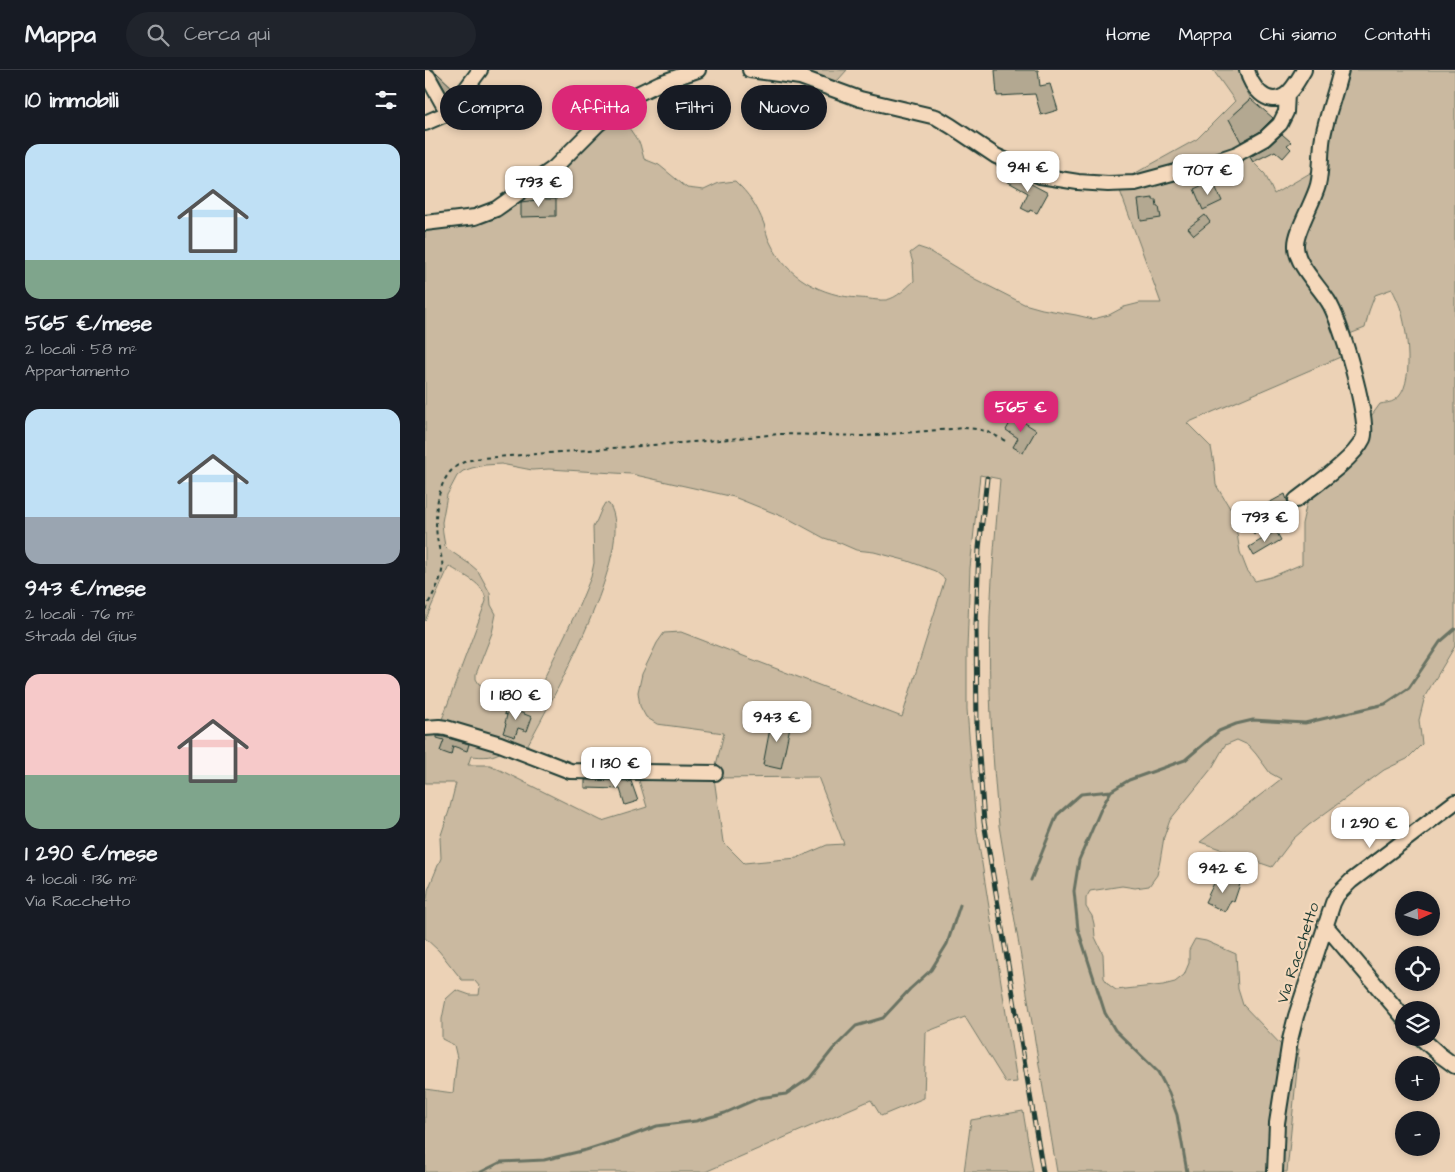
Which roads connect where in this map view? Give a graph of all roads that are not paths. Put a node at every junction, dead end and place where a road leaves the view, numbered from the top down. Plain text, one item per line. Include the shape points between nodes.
1 (480, 70) edge
2 (698, 70) edge
3 (750, 70) edge
4 (1247, 70) edge
5 (1304, 70) edge
6 (1341, 70) edge
7 (429, 75) edge
8 (469, 85) edge
9 (1287, 94) junction
10 (440, 97) edge
11 (440, 117) edge
12 (425, 124) edge
13 (425, 223) edge
14 (1296, 500) dead end
15 (425, 728) edge
16 (715, 773) dead end
17 (1455, 802) edge
18 (1325, 925) junction
19 (1395, 1007) edge
20 (1430, 1046) edge
21 (1455, 1066) edge
22 (1275, 1172) edge

1 - 8 street
2 - 13 street via 659,83 631,97 598,124 554,168 496,209 475,217
3 - 9 street via 800,77 860,99 942,120 996,156 1040,176 1108,184 1135,183 1233,155 1264,139 1280,124 1286,112
4 - 9 street via 1253,85 1264,96 1274,99
5 - 9 street
6 - 14 street via 1323,134 1318,186 1296,248 1339,323 1349,354 1365,432 1346,460
7 - 10 street
11 - 12 street
15 - 16 street via 439,726 500,744 570,771
17 - 18 street, Via Racchetto via 1343,888
18 - 19 street
18 - 22 street, Via Racchetto via 1290,1040 1277,1123
20 - 21 street

